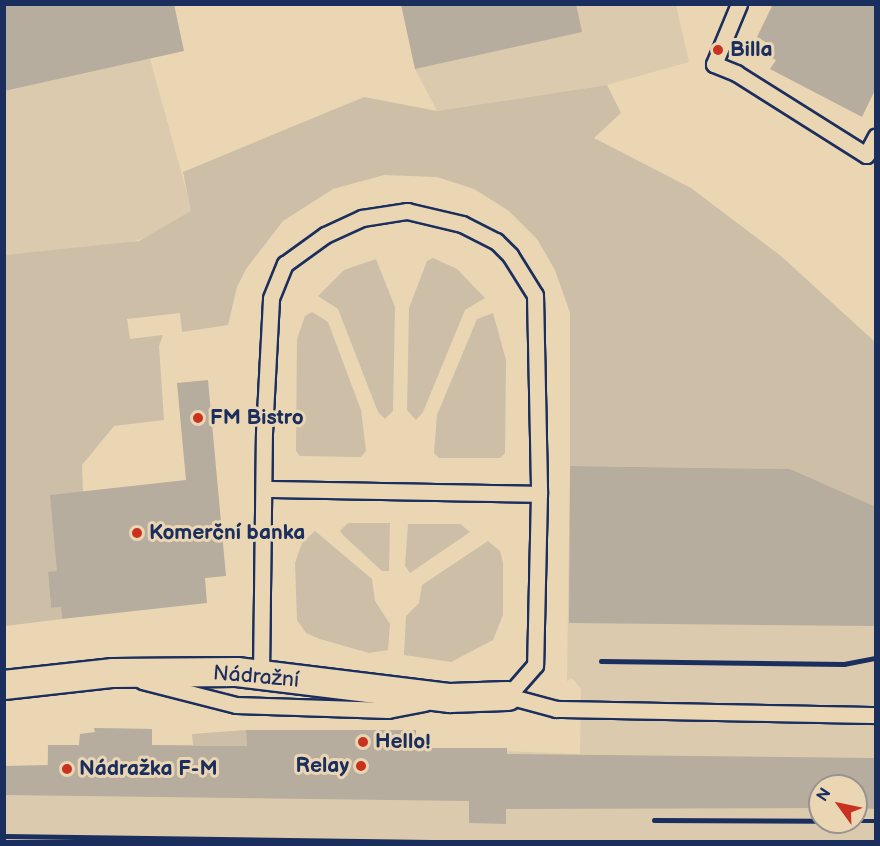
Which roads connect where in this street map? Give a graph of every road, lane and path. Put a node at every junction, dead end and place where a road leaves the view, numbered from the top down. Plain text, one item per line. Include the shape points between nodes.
1 (739, 4) edge
2 (876, 136) edge
3 (265, 489) junction
4 (539, 494) junction
5 (113, 673) junction
6 (261, 675) junction
7 (4, 685) edge
8 (508, 696) junction
9 (450, 698) junction
10 (876, 715) edge

1 - 2 lane via 714,64 736,73 866,154
3 - 4 lane
3 - 4 lane via 271,298 285,264 325,235 362,218 407,211 462,224 496,241 510,255 535,295
3 - 6 lane
4 - 8 lane via 535,665
5 - 6 street, Nádražní
5 - 7 street, Nádražní
5 - 9 lane via 236,705 388,710
6 - 9 street, Nádražní
8 - 9 street, Nádražní
8 - 10 lane via 556,709

